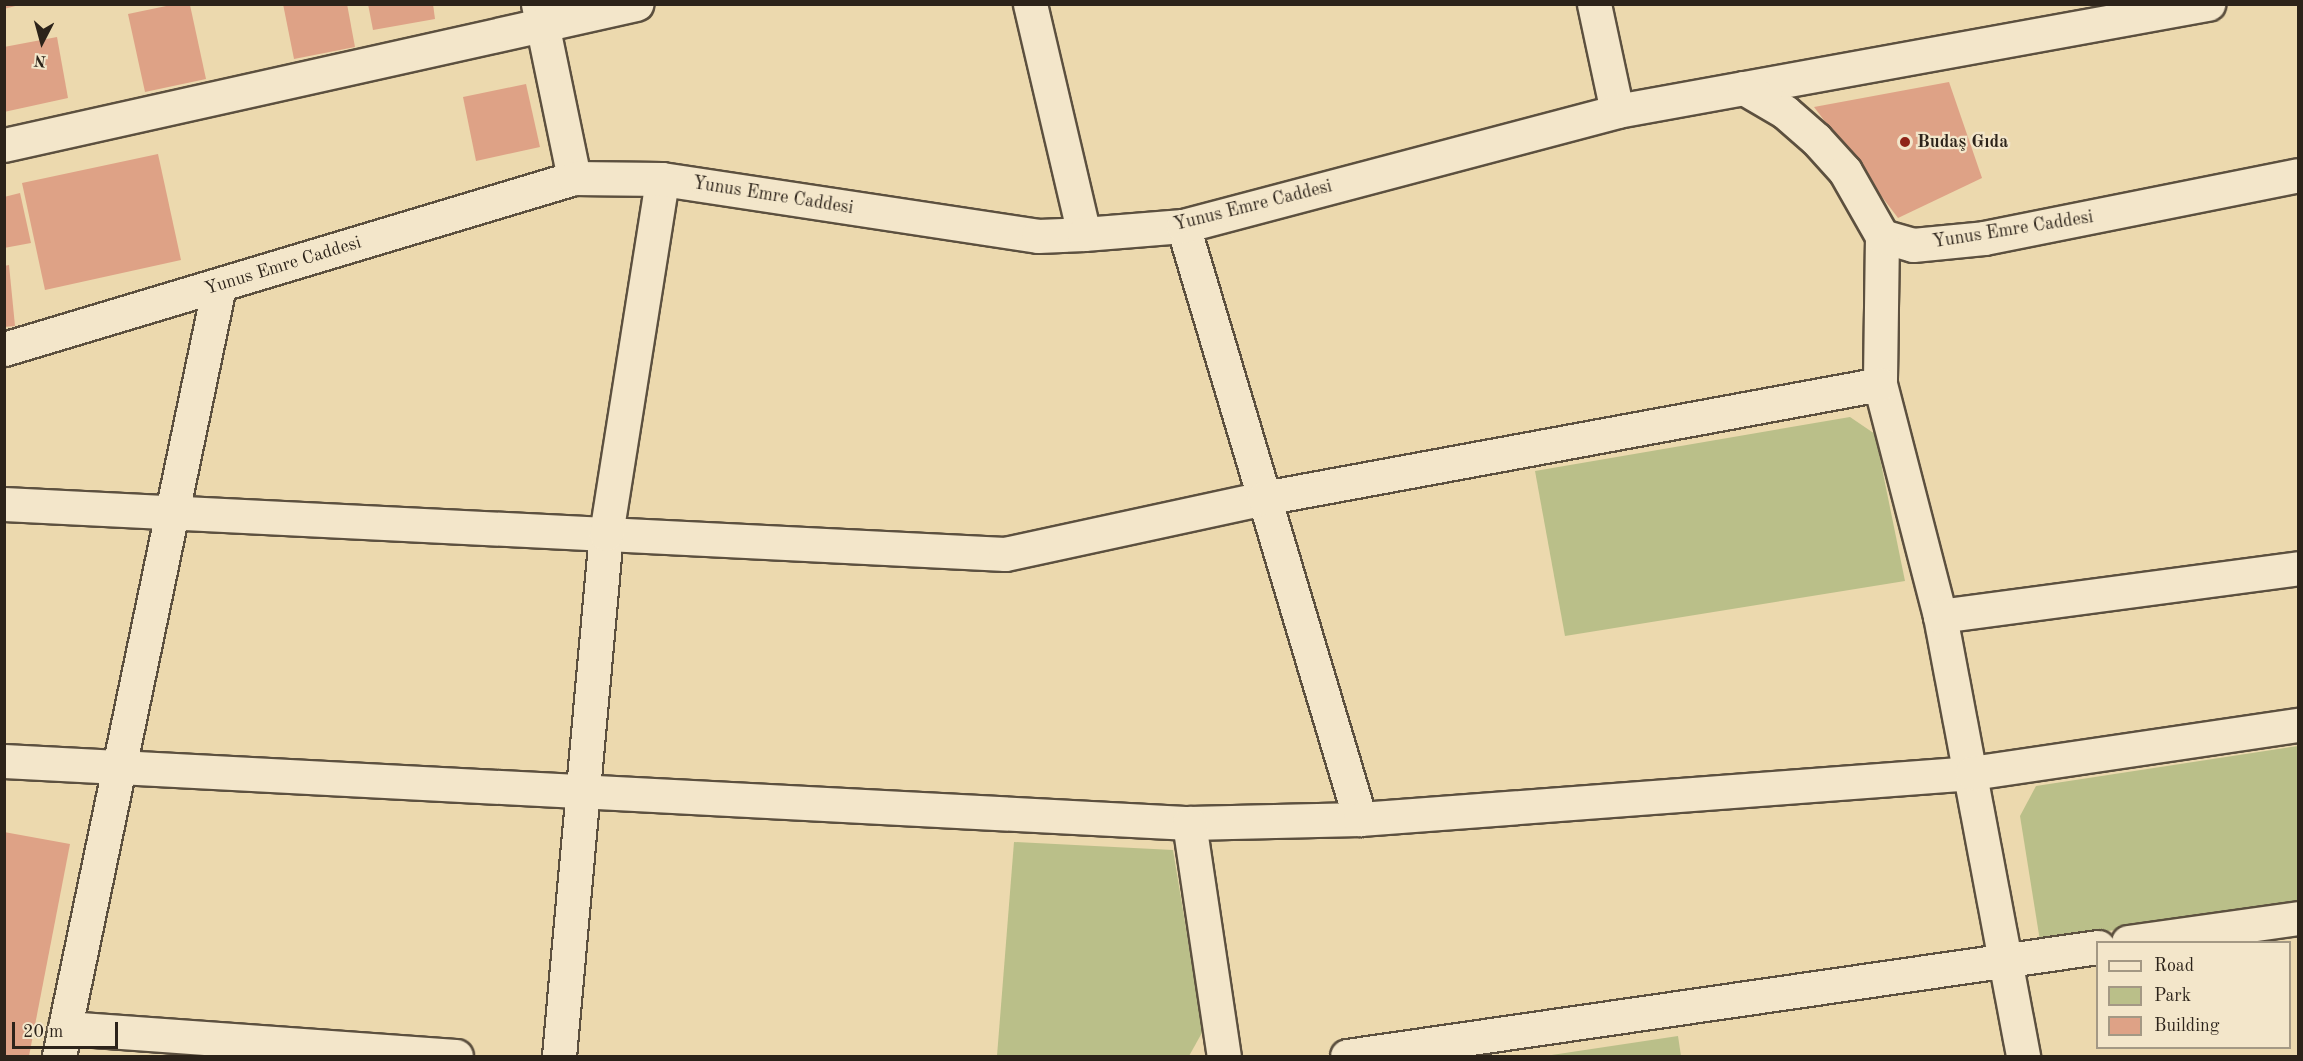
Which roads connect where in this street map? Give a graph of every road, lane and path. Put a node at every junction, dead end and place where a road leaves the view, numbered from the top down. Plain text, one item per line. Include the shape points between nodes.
1 (636, 4) edge
2 (1030, 4) edge
3 (1594, 4) edge
4 (2208, 4) edge
5 (540, 15) edge
6 (1744, 88) junction
7 (1617, 111) junction
8 (4, 146) edge
9 (2298, 175) edge
10 (574, 178) junction
11 (662, 179) junction
12 (1183, 226) junction
13 (1084, 234) junction
14 (1882, 236) junction
15 (219, 285) junction
16 (4, 349) edge
17 (1880, 384) junction
18 (1264, 498) junction
19 (4, 504) edge
20 (172, 511) junction
21 (606, 534) junction
22 (2298, 568) edge
23 (1940, 616) junction
24 (2298, 725) edge
25 (4, 761) edge
26 (119, 767) junction
27 (1972, 773) junction
28 (582, 791) junction
29 (1360, 819) junction
30 (1189, 823) junction
31 (2298, 918) edge
32 (2135, 941) edge
33 (2096, 947) edge
34 (2006, 960) junction
35 (62, 1042) edge
36 (456, 1056) edge
37 (559, 1056) edge
38 (1224, 1056) edge
39 (1347, 1056) edge
40 (2024, 1056) edge

1 - 5 street
2 - 13 street
3 - 7 street
4 - 6 street, Yunus Emre Caddesi
5 - 8 street
5 - 10 street
6 - 7 street, Yunus Emre Caddesi
6 - 14 street via 1785,112 1845,171
7 - 12 street, Yunus Emre Caddesi
9 - 14 street, Yunus Emre Caddesi via 1946,244 1913,245
10 - 11 street, Yunus Emre Caddesi
10 - 15 street, Yunus Emre Caddesi
11 - 13 street, Yunus Emre Caddesi via 1038,236
11 - 21 street
12 - 13 street, Yunus Emre Caddesi
12 - 18 street
14 - 17 street
15 - 16 street, Yunus Emre Caddesi
15 - 20 street
17 - 18 street
17 - 23 street
18 - 21 street via 1005,554
18 - 29 street
19 - 20 street
20 - 21 street
20 - 26 street
21 - 28 street
22 - 23 street
23 - 27 street
24 - 27 street
25 - 26 street
26 - 28 street
26 - 35 street
27 - 29 street
27 - 34 street
28 - 30 street
28 - 37 street
29 - 30 street
30 - 38 street
31 - 32 street
33 - 34 street
34 - 39 street
34 - 40 street
35 - 36 street

